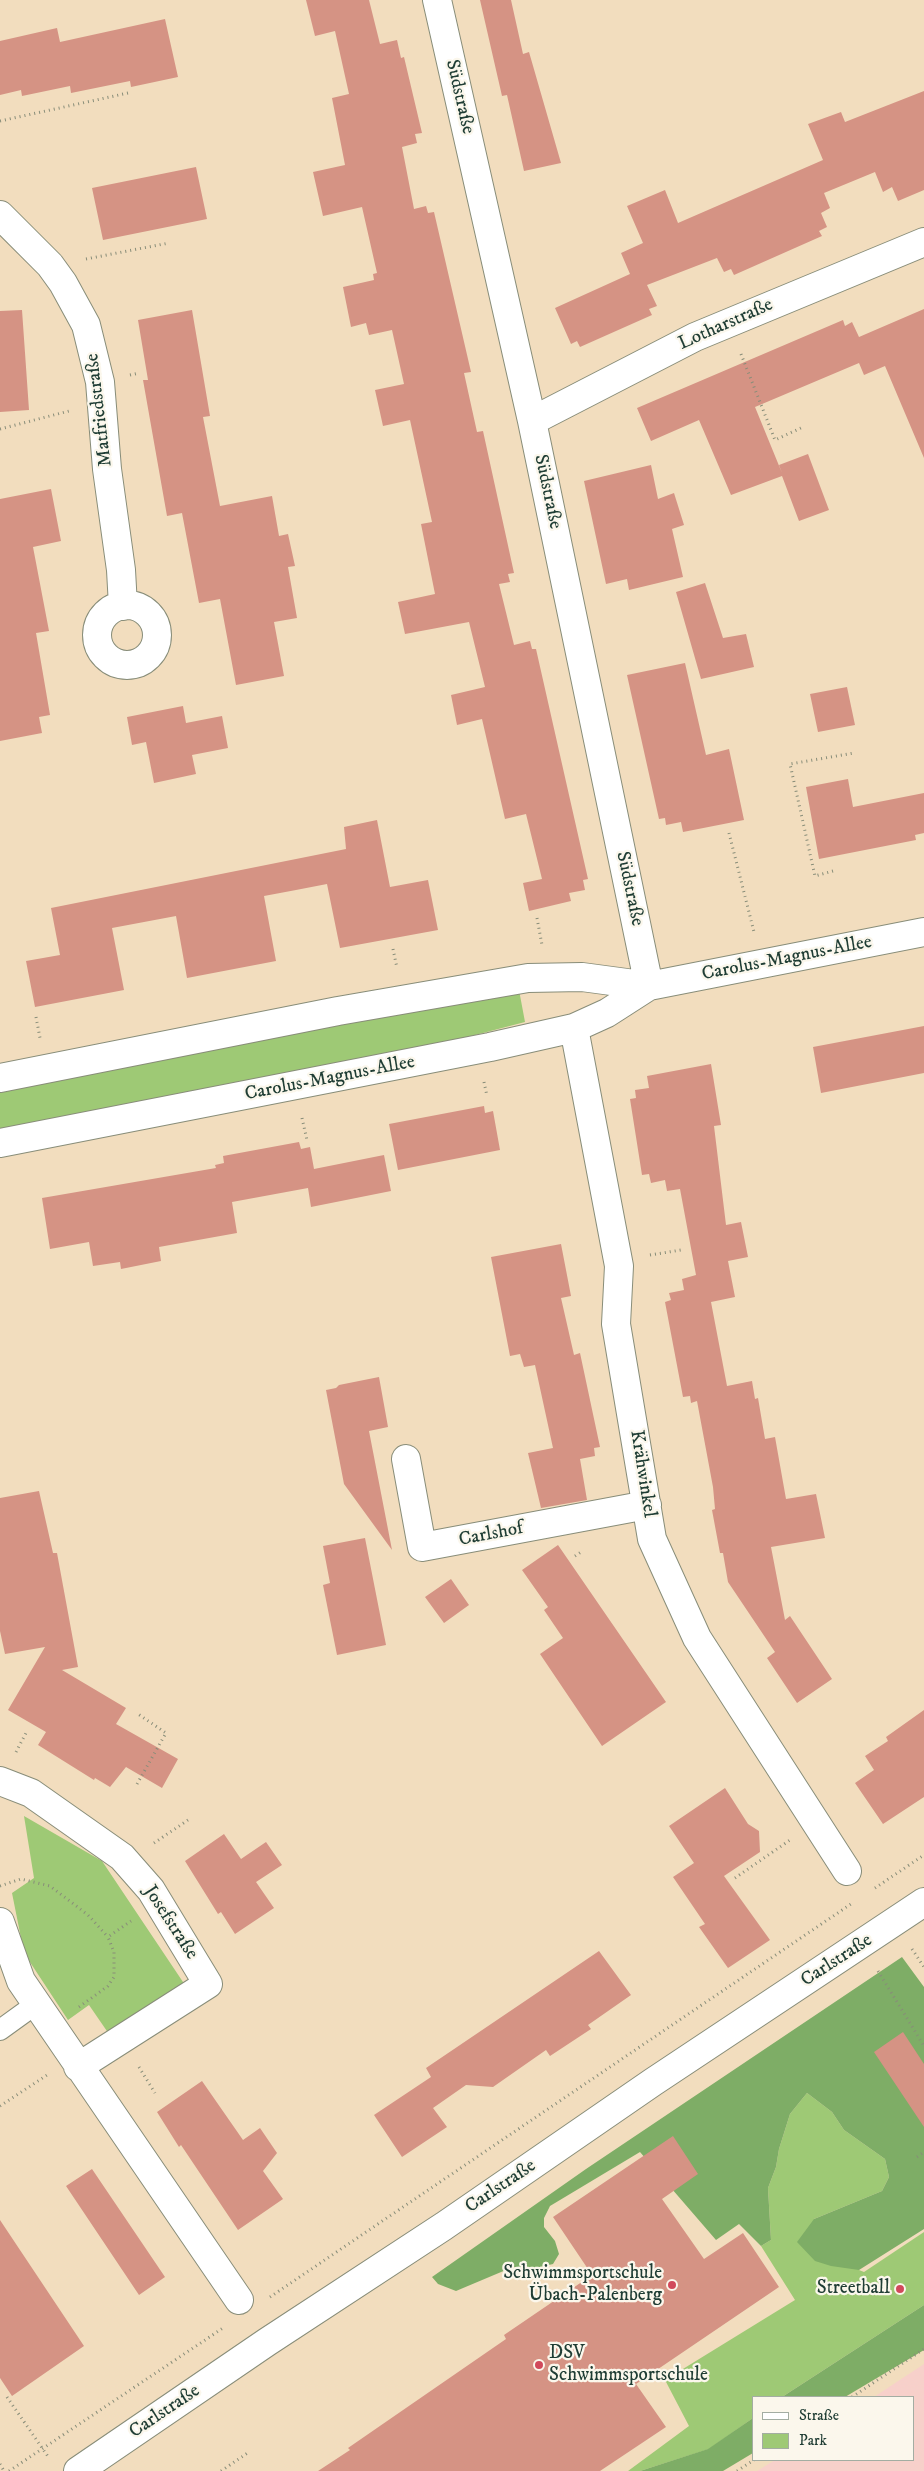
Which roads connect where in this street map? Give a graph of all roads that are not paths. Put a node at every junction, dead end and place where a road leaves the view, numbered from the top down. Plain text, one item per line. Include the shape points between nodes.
1 (437, 0) edge
2 (0, 215) edge
3 (924, 242) edge
4 (532, 421) junction
5 (123, 606) dead end
6 (924, 932) edge
7 (649, 986) junction
8 (574, 1028) junction
9 (0, 1078) edge
10 (0, 1143) edge
11 (406, 1459) dead end
12 (647, 1506) junction
13 (0, 1781) edge
14 (847, 1871) dead end
15 (924, 1902) edge
16 (0, 1922) edge
17 (36, 2004) junction
18 (0, 2030) edge
19 (75, 2063) junction
20 (244, 2308) road end
21 (66, 2467) edge

1 - 4 street, Südstraße
2 - 5 street, Matfriedstraße via 50,265 86,326 95,357 101,402
3 - 4 street, Lotharstraße via 695,337
4 - 7 street, Südstraße
6 - 7 street, Carolus-Magnus-Allee
7 - 8 street, Carolus-Magnus-Allee via 607,1013
7 - 9 street, Carolus-Magnus-Allee via 582,977 528,978 338,1011
8 - 10 street, Carolus-Magnus-Allee
8 - 12 street, Krähwinkel via 619,1266 616,1324
11 - 12 street, Carlshof via 422,1547
12 - 14 street, Krähwinkel via 652,1539 697,1638
13 - 19 street, Josefstraße via 31,1793 122,1857 159,1902 208,1984
15 - 21 street, Carlstraße via 661,2076 444,2226
16 - 17 street via 21,1982
17 - 18 lane
17 - 19 street
19 - 20 street

